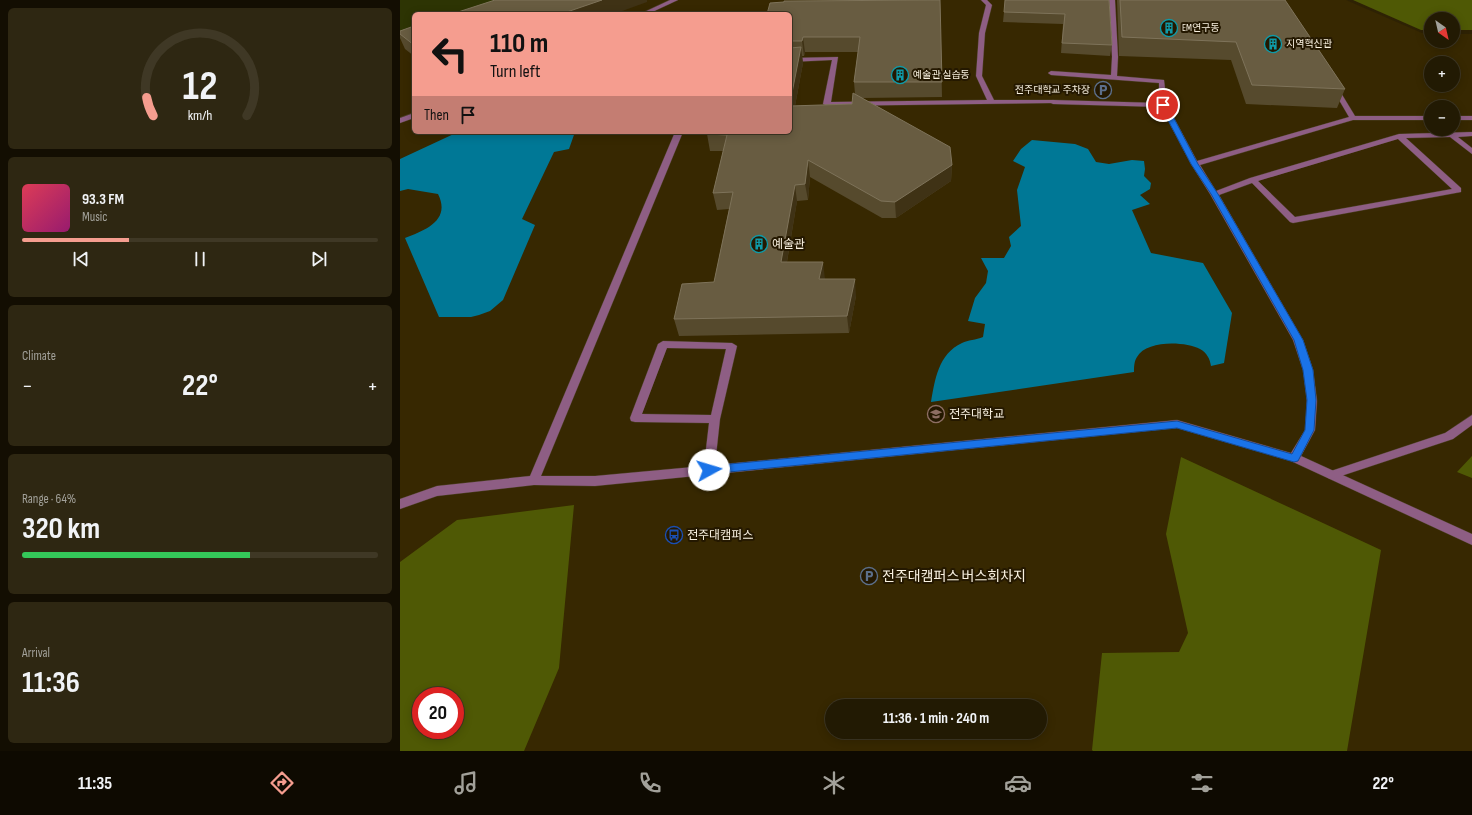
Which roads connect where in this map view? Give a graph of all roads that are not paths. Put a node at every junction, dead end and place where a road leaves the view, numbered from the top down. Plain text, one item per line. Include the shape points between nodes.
1 (675, 0) edge
2 (984, 0) edge
3 (1112, 0) edge
4 (648, 12) edge
5 (792, 60) edge
6 (1051, 73) dead end
7 (1114, 77) junction
8 (1330, 79) edge
9 (992, 103) junction
10 (1163, 105) junction
11 (412, 116) edge
12 (1353, 118) junction
13 (1424, 118) edge
14 (1460, 118) edge
15 (1472, 118) edge
16 (400, 121) edge
17 (678, 134) edge
18 (1472, 134) edge
19 (1460, 135) edge
20 (1399, 136) junction
21 (1424, 136) edge
22 (1453, 136) edge
23 (1472, 152) edge
24 (1195, 164) junction
25 (1253, 180) junction
26 (1214, 194) junction
27 (715, 419) junction
28 (1472, 419) edge
29 (1294, 458) junction
30 (709, 470) junction
31 (1332, 475) junction
32 (534, 480) junction
33 (400, 504) edge
34 (1472, 540) edge

1 - 4 street
2 - 9 street via 989,5 982,33 979,76
3 - 7 street
5 - 9 street via 836,58 827,104
6 - 7 street
7 - 10 street via 1162,81
8 - 12 street
9 - 10 street
10 - 24 street
11 - 16 street
12 - 13 street
12 - 24 street
14 - 15 street
17 - 32 street
18 - 19 street
20 - 21 street
20 - 25 street
20 - 25 street via 1458,190 1293,220
22 - 23 street
24 - 26 street
25 - 26 street
26 - 29 street via 1298,340 1308,370 1312,400 1310,430
27 - 27 street via 635,418 663,344 732,346
27 - 30 street
28 - 31 street via 1449,436
29 - 30 street via 1177,424
29 - 31 street
30 - 32 street via 595,481
31 - 34 street
32 - 33 street via 437,490

